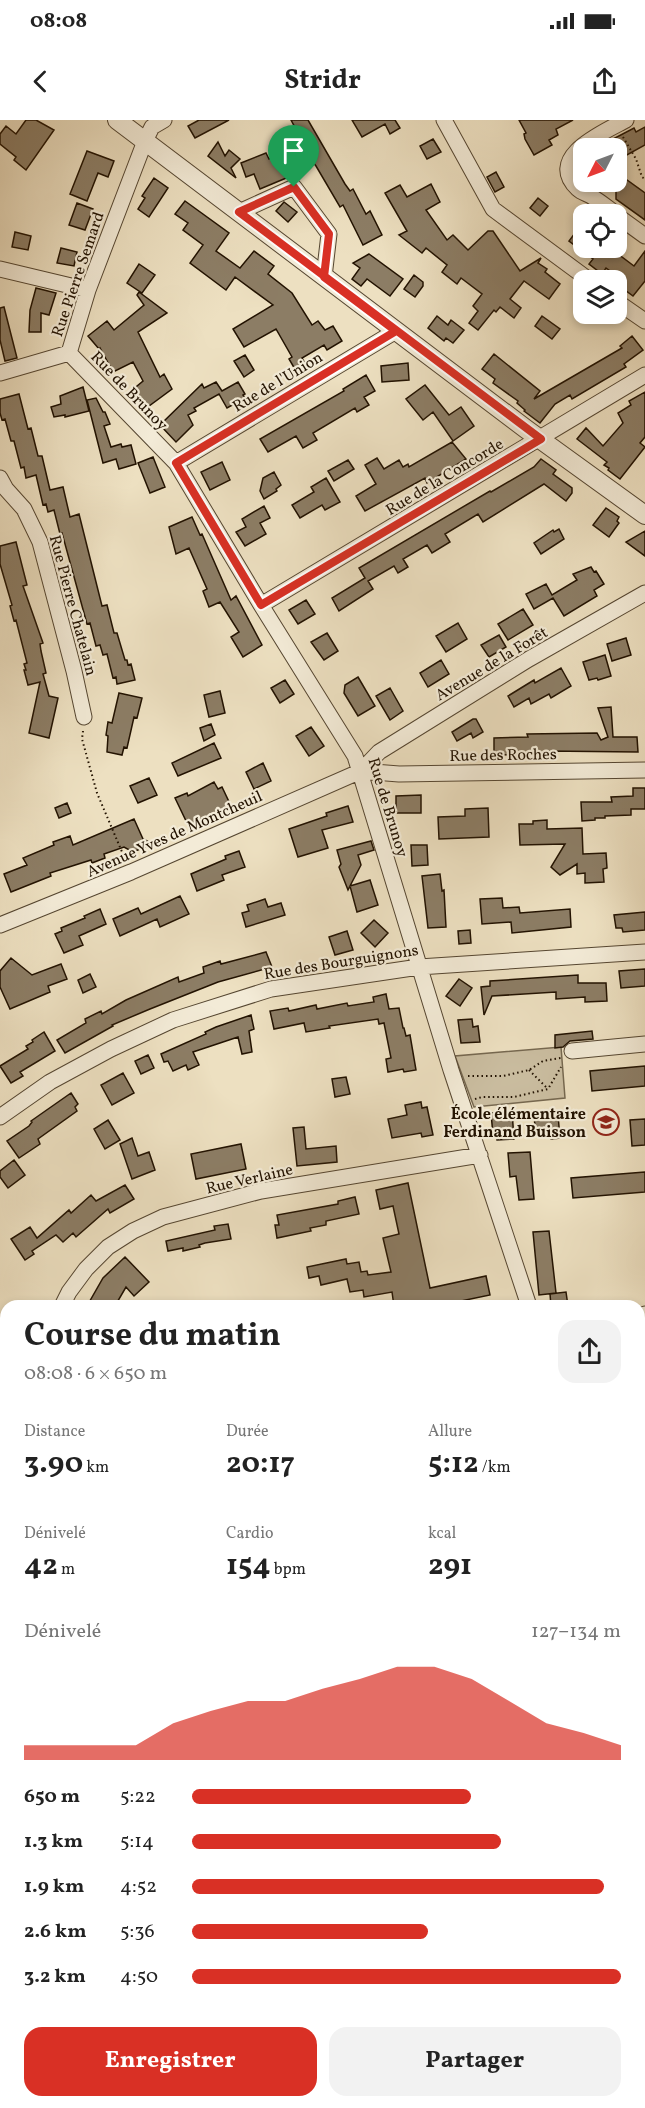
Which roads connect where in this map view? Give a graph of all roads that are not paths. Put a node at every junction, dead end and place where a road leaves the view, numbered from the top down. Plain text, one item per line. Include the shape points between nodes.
1 (117, 120) edge
2 (164, 120) edge
3 (444, 120) edge
4 (622, 123) edge
5 (145, 141) junction
6 (603, 204) edge
7 (239, 212) junction
8 (627, 222) edge
9 (645, 236) edge
10 (0, 269) edge
11 (575, 270) edge
12 (324, 277) junction
13 (88, 290) junction
14 (627, 309) edge
15 (645, 321) edge
16 (396, 331) junction
17 (69, 353) junction
18 (0, 373) edge
19 (645, 375) edge
20 (541, 439) junction
21 (176, 463) junction
22 (0, 478) edge
23 (645, 515) edge
24 (645, 592) edge
25 (261, 605) junction
26 (84, 717) road end
27 (645, 770) edge
28 (361, 771) junction
29 (0, 925) edge
30 (645, 952) edge
31 (419, 967) junction
32 (645, 1044) edge
33 (574, 1050) road end
34 (0, 1117) edge
35 (480, 1155) junction
36 (65, 1300) edge
37 (527, 1300) edge

1 - 5 street
2 - 5 street via 152,127
3 - 11 street via 493,209
4 - 6 street via 580,146 572,156 568,172 580,191
5 - 7 street
5 - 13 street, Rue Pierre Semard
7 - 12 street
7 - 12 street via 294,187 329,234
8 - 9 street
10 - 13 street
12 - 16 street
13 - 17 street, Rue Pierre Semard
14 - 15 street
16 - 20 street
16 - 21 street, Rue de l'Union
17 - 18 street, Rue Pierre Semard
17 - 21 street, Rue de Brunoy
19 - 20 street, Rue de la Concorde
20 - 23 street
20 - 25 street, Rue de la Concorde
21 - 25 street, Rue de Brunoy
22 - 26 street, Rue Pierre Chatelain via 24,509 40,542
24 - 28 street, Avenue de la Forêt via 379,752
25 - 28 street, Rue de Brunoy
27 - 28 street, Rue des Roches via 399,774
28 - 29 street, Avenue Yves de Montcheuil
28 - 31 street, Rue de Brunoy
30 - 31 street, Rue des Bourguignons
31 - 34 street, Rue des Bourguignons via 271,988 173,1020 50,1082
31 - 35 street, Rue de Brunoy
32 - 33 street
35 - 36 street, Rue Verlaine via 261,1191 163,1217 108,1247 86,1269
35 - 37 street, Rue de Brunoy

